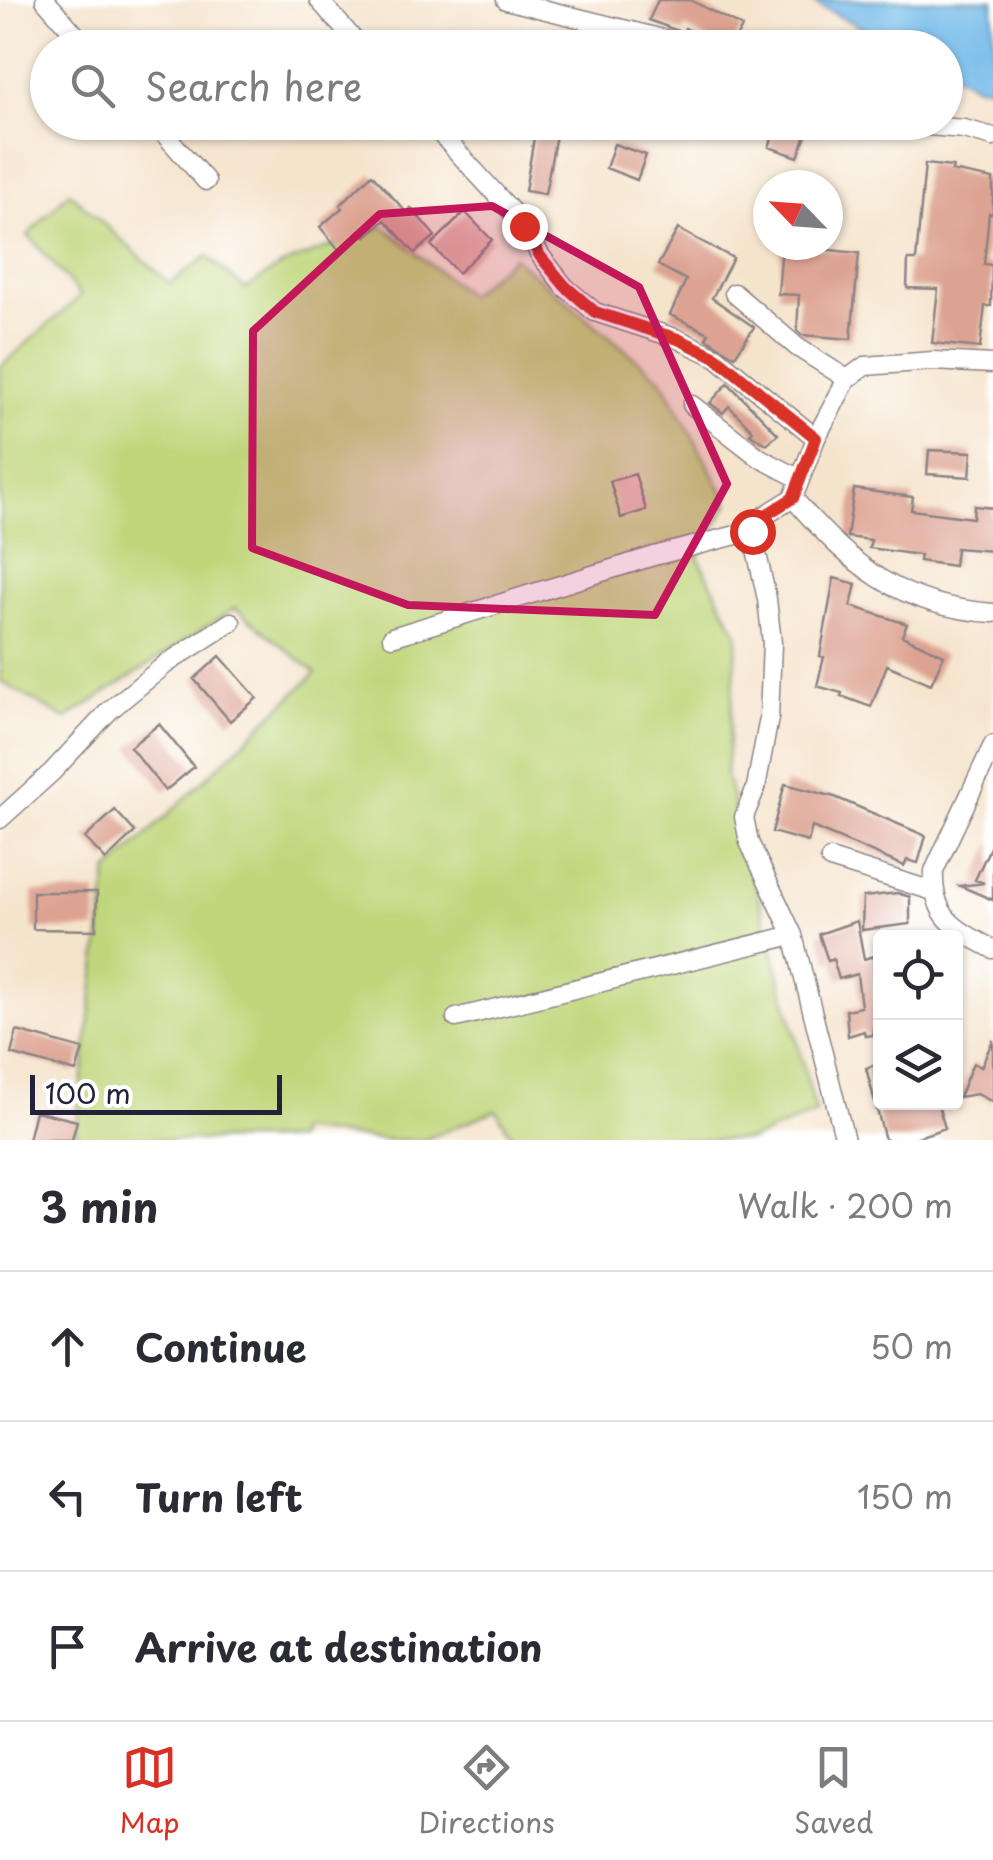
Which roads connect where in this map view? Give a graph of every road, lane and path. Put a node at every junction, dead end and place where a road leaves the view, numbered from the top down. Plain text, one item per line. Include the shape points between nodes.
1 (44, 0) edge
2 (319, 0) edge
3 (506, 0) edge
4 (71, 30) edge
5 (345, 30) edge
6 (627, 30) edge
7 (963, 129) edge
8 (993, 137) edge
9 (170, 140) edge
10 (446, 140) edge
11 (206, 181) dead end
12 (734, 293) dead end
13 (993, 364) edge
14 (847, 378) junction
15 (692, 405) dead end
16 (816, 438) junction
17 (800, 480) junction
18 (793, 498) junction
19 (752, 531) junction
20 (993, 613) edge
21 (231, 622) dead end
22 (392, 636) dead end
23 (993, 745) edge
24 (0, 819) edge
25 (830, 859) dead end
26 (933, 891) junction
27 (792, 935) junction
28 (993, 949) edge
29 (456, 1018) dead end
30 (845, 1140) edge

1 - 4 street
2 - 5 street
3 - 6 street
7 - 8 street
9 - 11 street
10 - 16 street via 524,226 565,286 595,312 716,357
12 - 14 street via 797,347
13 - 14 street via 865,366
14 - 16 street
15 - 17 street
16 - 17 street
17 - 18 street
18 - 19 street
18 - 20 street via 841,552 874,576 936,604
19 - 22 street
19 - 27 street via 772,644 768,718 744,817 748,842
21 - 24 street via 110,710
23 - 26 street via 934,871
25 - 26 street
26 - 28 street via 946,920
27 - 29 street
27 - 30 street

